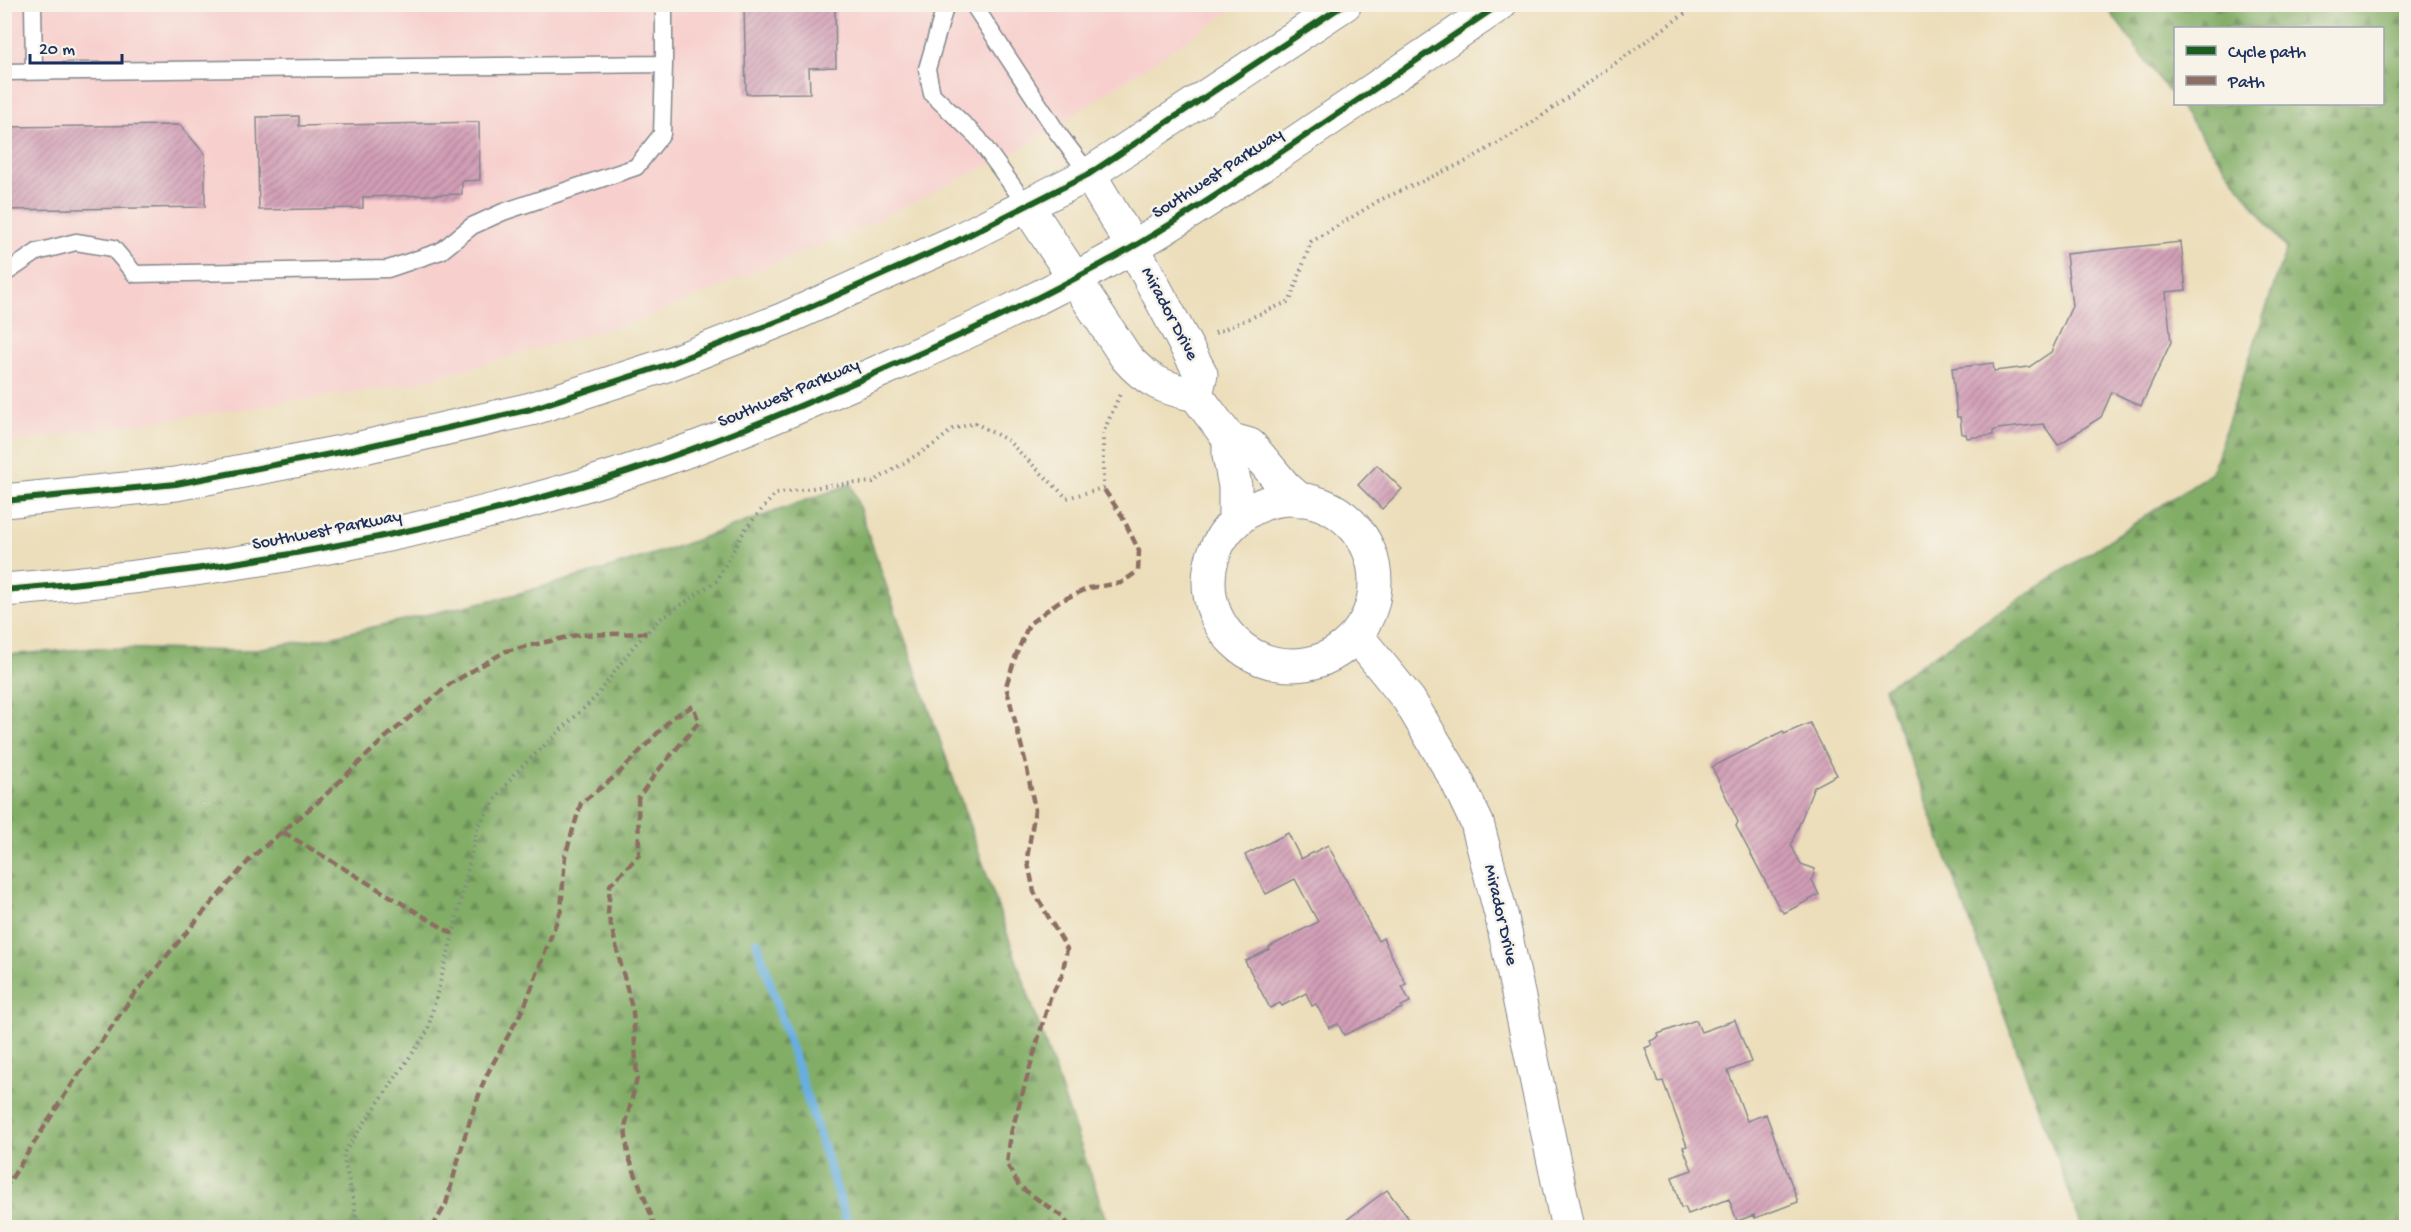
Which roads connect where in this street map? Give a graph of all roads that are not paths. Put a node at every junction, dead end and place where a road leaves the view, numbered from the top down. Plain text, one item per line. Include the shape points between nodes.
1 (33, 4) edge
2 (664, 4) edge
3 (946, 4) edge
4 (973, 4) edge
5 (1346, 4) edge
6 (1500, 4) edge
7 (664, 64) junction
8 (34, 71) junction
9 (4, 72) edge
10 (1089, 174) junction
11 (1026, 206) junction
12 (1133, 247) junction
13 (4, 272) edge
14 (1075, 279) junction
15 (1196, 395) junction
16 (1229, 439) junction
17 (1300, 500) junction
18 (4, 501) edge
19 (1235, 522) junction
20 (4, 590) edge
21 (1356, 635) junction
22 (1568, 1227) edge

1 - 8 lane
2 - 7 lane
3 - 11 lane via 927,69 932,94 978,138
4 - 10 lane
5 - 10 main road
6 - 12 main road, Southwest Parkway
7 - 8 lane
7 - 13 lane via 663,134 636,167 503,212 472,226 441,252 388,269 135,274 113,248 76,242 37,252
8 - 9 lane
10 - 11 main road
10 - 12 main road, Mirador Drive
11 - 14 main road
11 - 18 main road via 784,319 669,364 531,409 176,484
12 - 14 main road, Southwest Parkway
12 - 15 main road, Mirador Drive via 1201,374
14 - 15 main road via 1139,373 1171,390
14 - 20 main road, Southwest Parkway via 836,391 715,441 569,490 408,531 240,564
15 - 16 main road
16 - 17 main road via 1250,445
16 - 19 main road
17 - 19 main road via 1280,500 1256,508
17 - 21 main road via 1329,507 1349,521 1365,541 1374,565 1375,589 1369,614
19 - 21 main road via 1211,562 1209,584 1212,606 1236,644 1254,657 1275,664 1298,665 1320,661
21 - 22 main road, Mirador Drive via 1409,700 1477,823 1502,918

